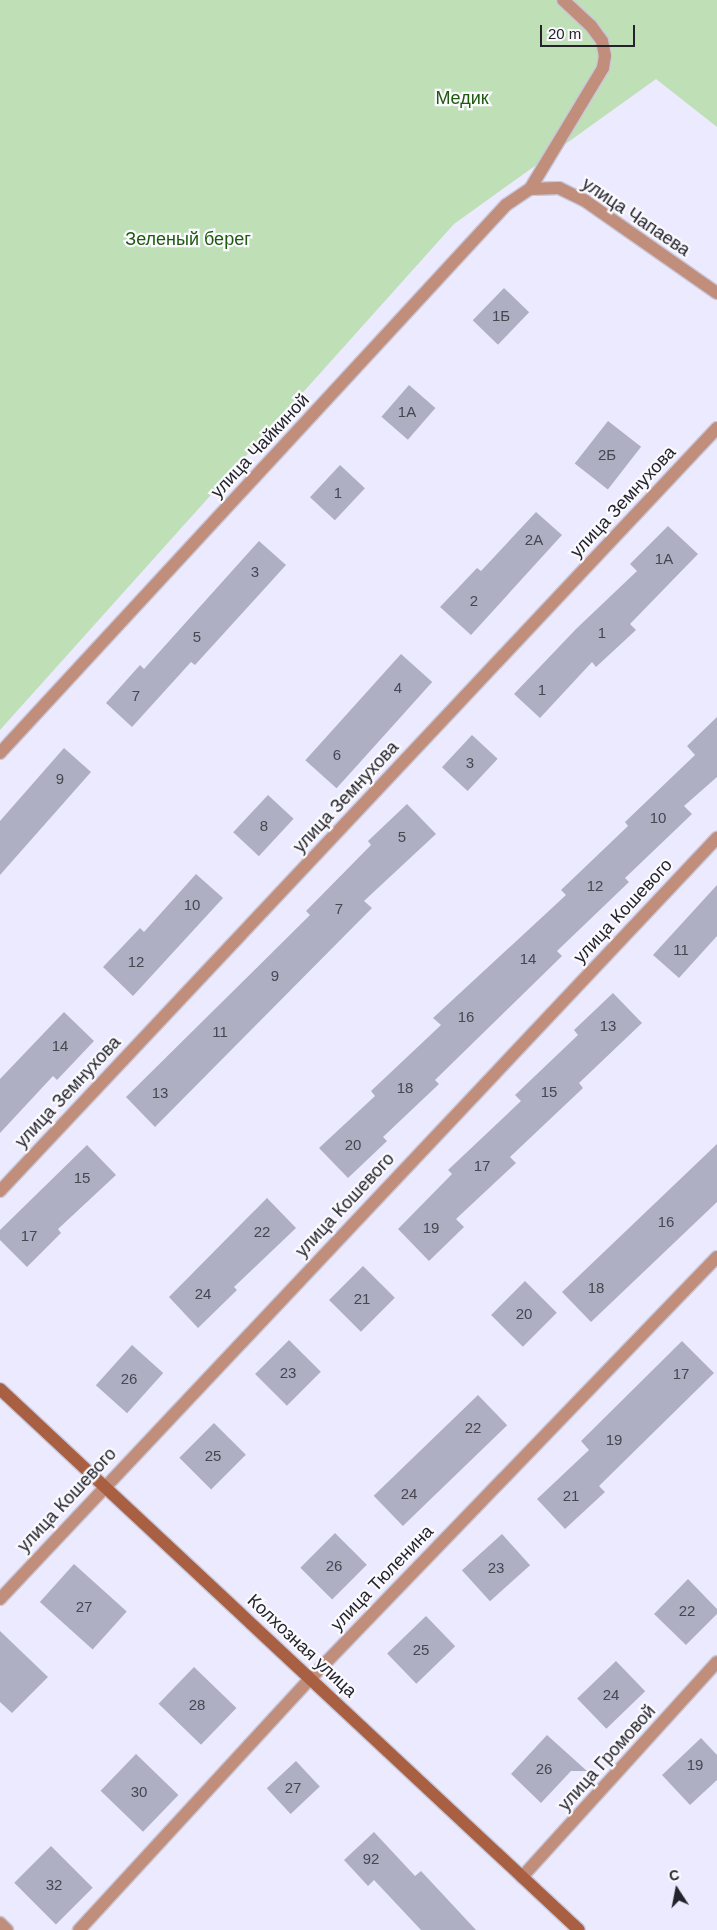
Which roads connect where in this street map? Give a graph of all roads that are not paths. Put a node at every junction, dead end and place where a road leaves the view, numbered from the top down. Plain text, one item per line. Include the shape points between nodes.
1 (563, 0) edge
2 (530, 189) junction
3 (717, 293) edge
4 (717, 428) edge
5 (0, 753) edge
6 (717, 838) edge
7 (0, 1191) edge
8 (717, 1257) edge
9 (0, 1389) edge
10 (104, 1485) junction
11 (0, 1599) edge
12 (717, 1662) edge
13 (311, 1678) junction
14 (522, 1877) junction
15 (0, 1923) edge
16 (7, 1930) edge
17 (79, 1930) edge
18 (578, 1930) edge

1 - 2 street via 602,41 603,68
2 - 3 street, улица Чапаева via 559,188 584,200
2 - 5 street, улица Чайкиной via 506,205
4 - 7 street, улица Земнухова
6 - 10 street, улица Кошевого
8 - 13 street, улица Тюленина
9 - 10 main road, Колхозная улица
10 - 11 street, улица Кошевого
10 - 13 main road, Колхозная улица
12 - 14 street, улица Громовой
13 - 14 main road, Колхозная улица
13 - 17 street, улица Тюленина
14 - 18 main road, Колхозная улица
15 - 16 street

